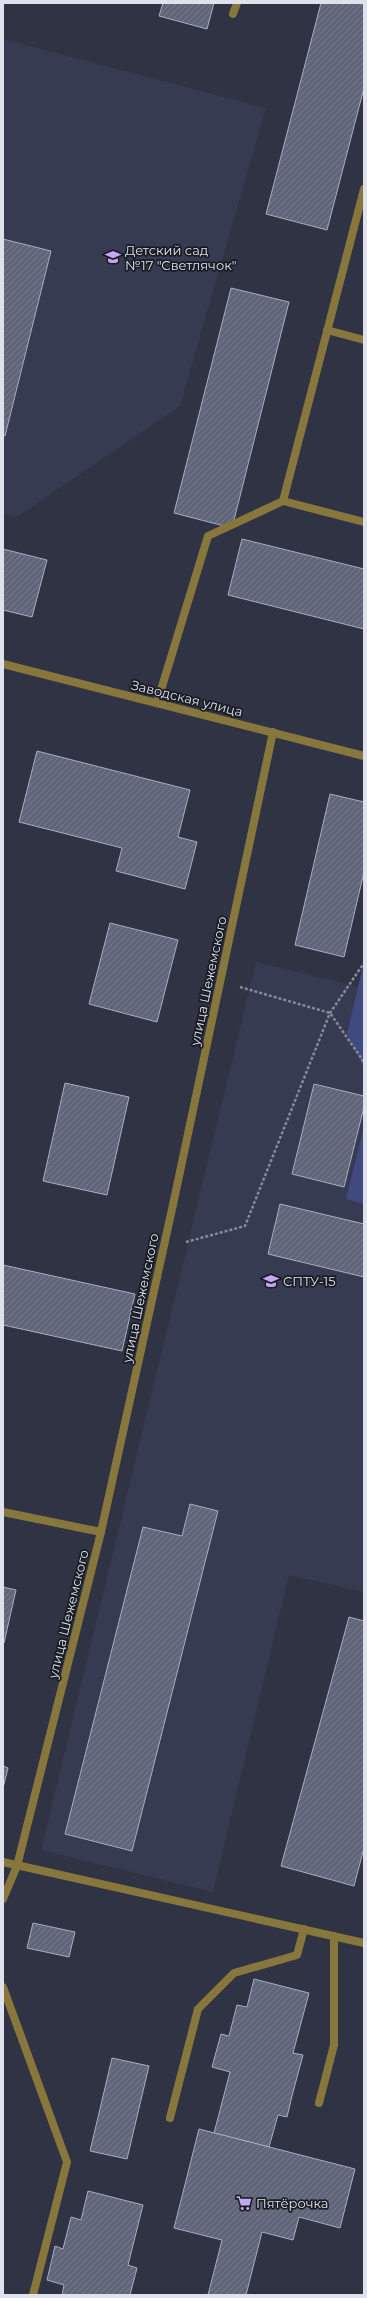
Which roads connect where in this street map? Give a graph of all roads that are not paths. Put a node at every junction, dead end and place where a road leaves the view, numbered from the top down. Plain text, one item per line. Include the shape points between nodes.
1 (237, 3) edge
2 (234, 14) dead end
3 (364, 189) edge
4 (327, 330) junction
5 (364, 340) edge
6 (283, 502) junction
7 (364, 522) edge
8 (3, 664) edge
9 (158, 703) junction
10 (273, 732) junction
11 (364, 756) edge
12 (3, 1512) edge
13 (101, 1532) junction
14 (3, 1862) edge
15 (17, 1866) junction
16 (3, 1899) edge
17 (304, 1929) junction
18 (334, 1936) junction
19 (364, 1943) edge
20 (3, 1987) edge
21 (319, 2103) dead end
22 (170, 2118) dead end
23 (33, 2295) edge

1 - 2 street
3 - 4 street
4 - 5 street
4 - 6 street
6 - 7 street
6 - 9 street via 208,536
8 - 9 street, Заводская улица
9 - 10 street, Заводская улица
10 - 11 street, Заводская улица
10 - 13 street, улица Шежемского
12 - 13 street
13 - 15 street, улица Шежемского
14 - 15 street
15 - 16 street, улица Шежемского
15 - 17 street
17 - 18 street
17 - 22 street via 297,1955 234,1973 198,2009
18 - 19 street
18 - 21 street via 334,2045
20 - 23 street via 68,2162

